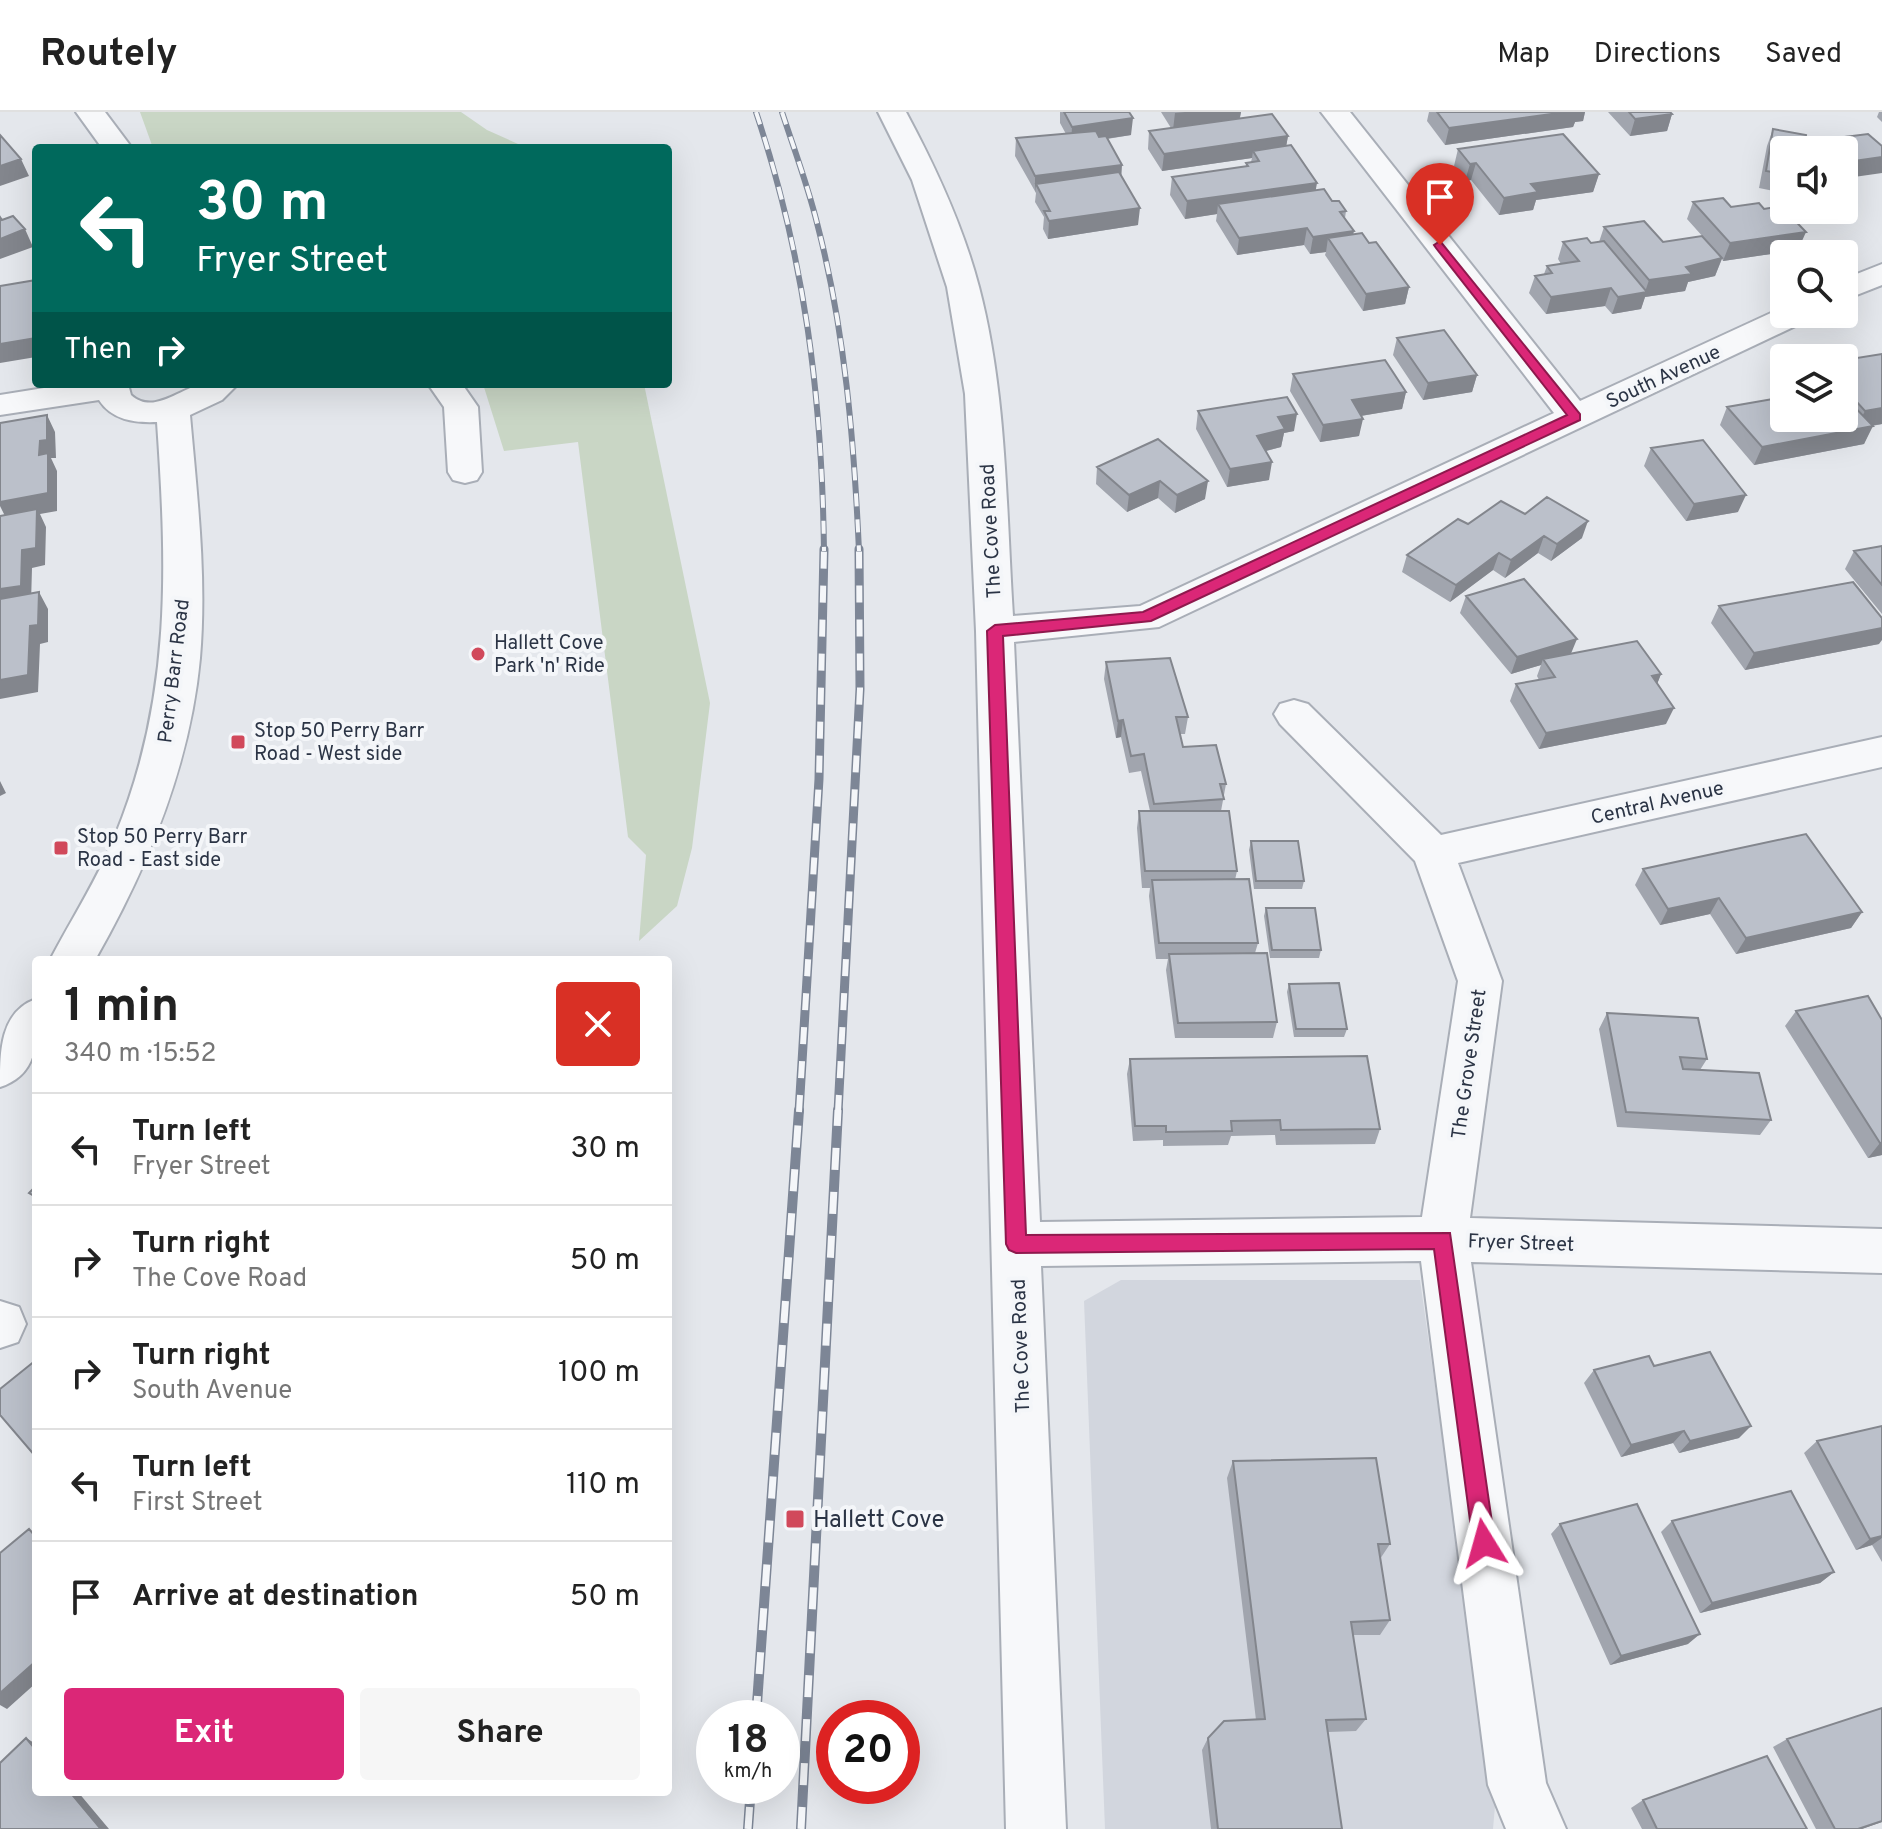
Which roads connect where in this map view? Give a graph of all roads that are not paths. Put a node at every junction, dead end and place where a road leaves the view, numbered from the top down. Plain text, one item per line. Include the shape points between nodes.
1 (90, 112) edge
2 (892, 112) edge
3 (1335, 112) edge
4 (114, 144) edge
5 (1882, 273) edge
6 (1858, 284) edge
7 (1770, 326) edge
8 (99, 388) edge
9 (112, 388) edge
10 (216, 388) edge
11 (448, 388) edge
12 (0, 405) edge
13 (173, 410) junction
14 (1575, 417) junction
15 (465, 472) dead end
16 (995, 631) junction
17 (1294, 714) dead end
18 (1882, 752) edge
19 (1433, 853) junction
20 (74, 956) edge
21 (32, 1023) edge
22 (0, 1068) edge
23 (1443, 1239) junction
24 (1016, 1244) junction
25 (1882, 1251) edge
26 (1036, 1829) edge
27 (1536, 1829) edge

1 - 4 street
2 - 16 street, The Cove Road via 927,180 963,287 982,394
3 - 14 street
5 - 6 street
7 - 14 street, South Avenue
8 - 12 street
9 - 13 street via 123,406
10 - 13 street via 203,400
11 - 15 street via 461,407
13 - 20 street, Perry Barr Road via 183,614 168,732 127,856
14 - 16 street, South Avenue via 1146,618
16 - 24 street, The Cove Road
17 - 19 street, The Grove Street
18 - 19 street, Central Avenue
19 - 23 street, The Grove Street via 1480,981
21 - 22 street
23 - 24 street, Fryer Street
23 - 25 street, Fryer Street
23 - 27 street, The Grove Street via 1517,1785
24 - 26 street, The Cove Road

